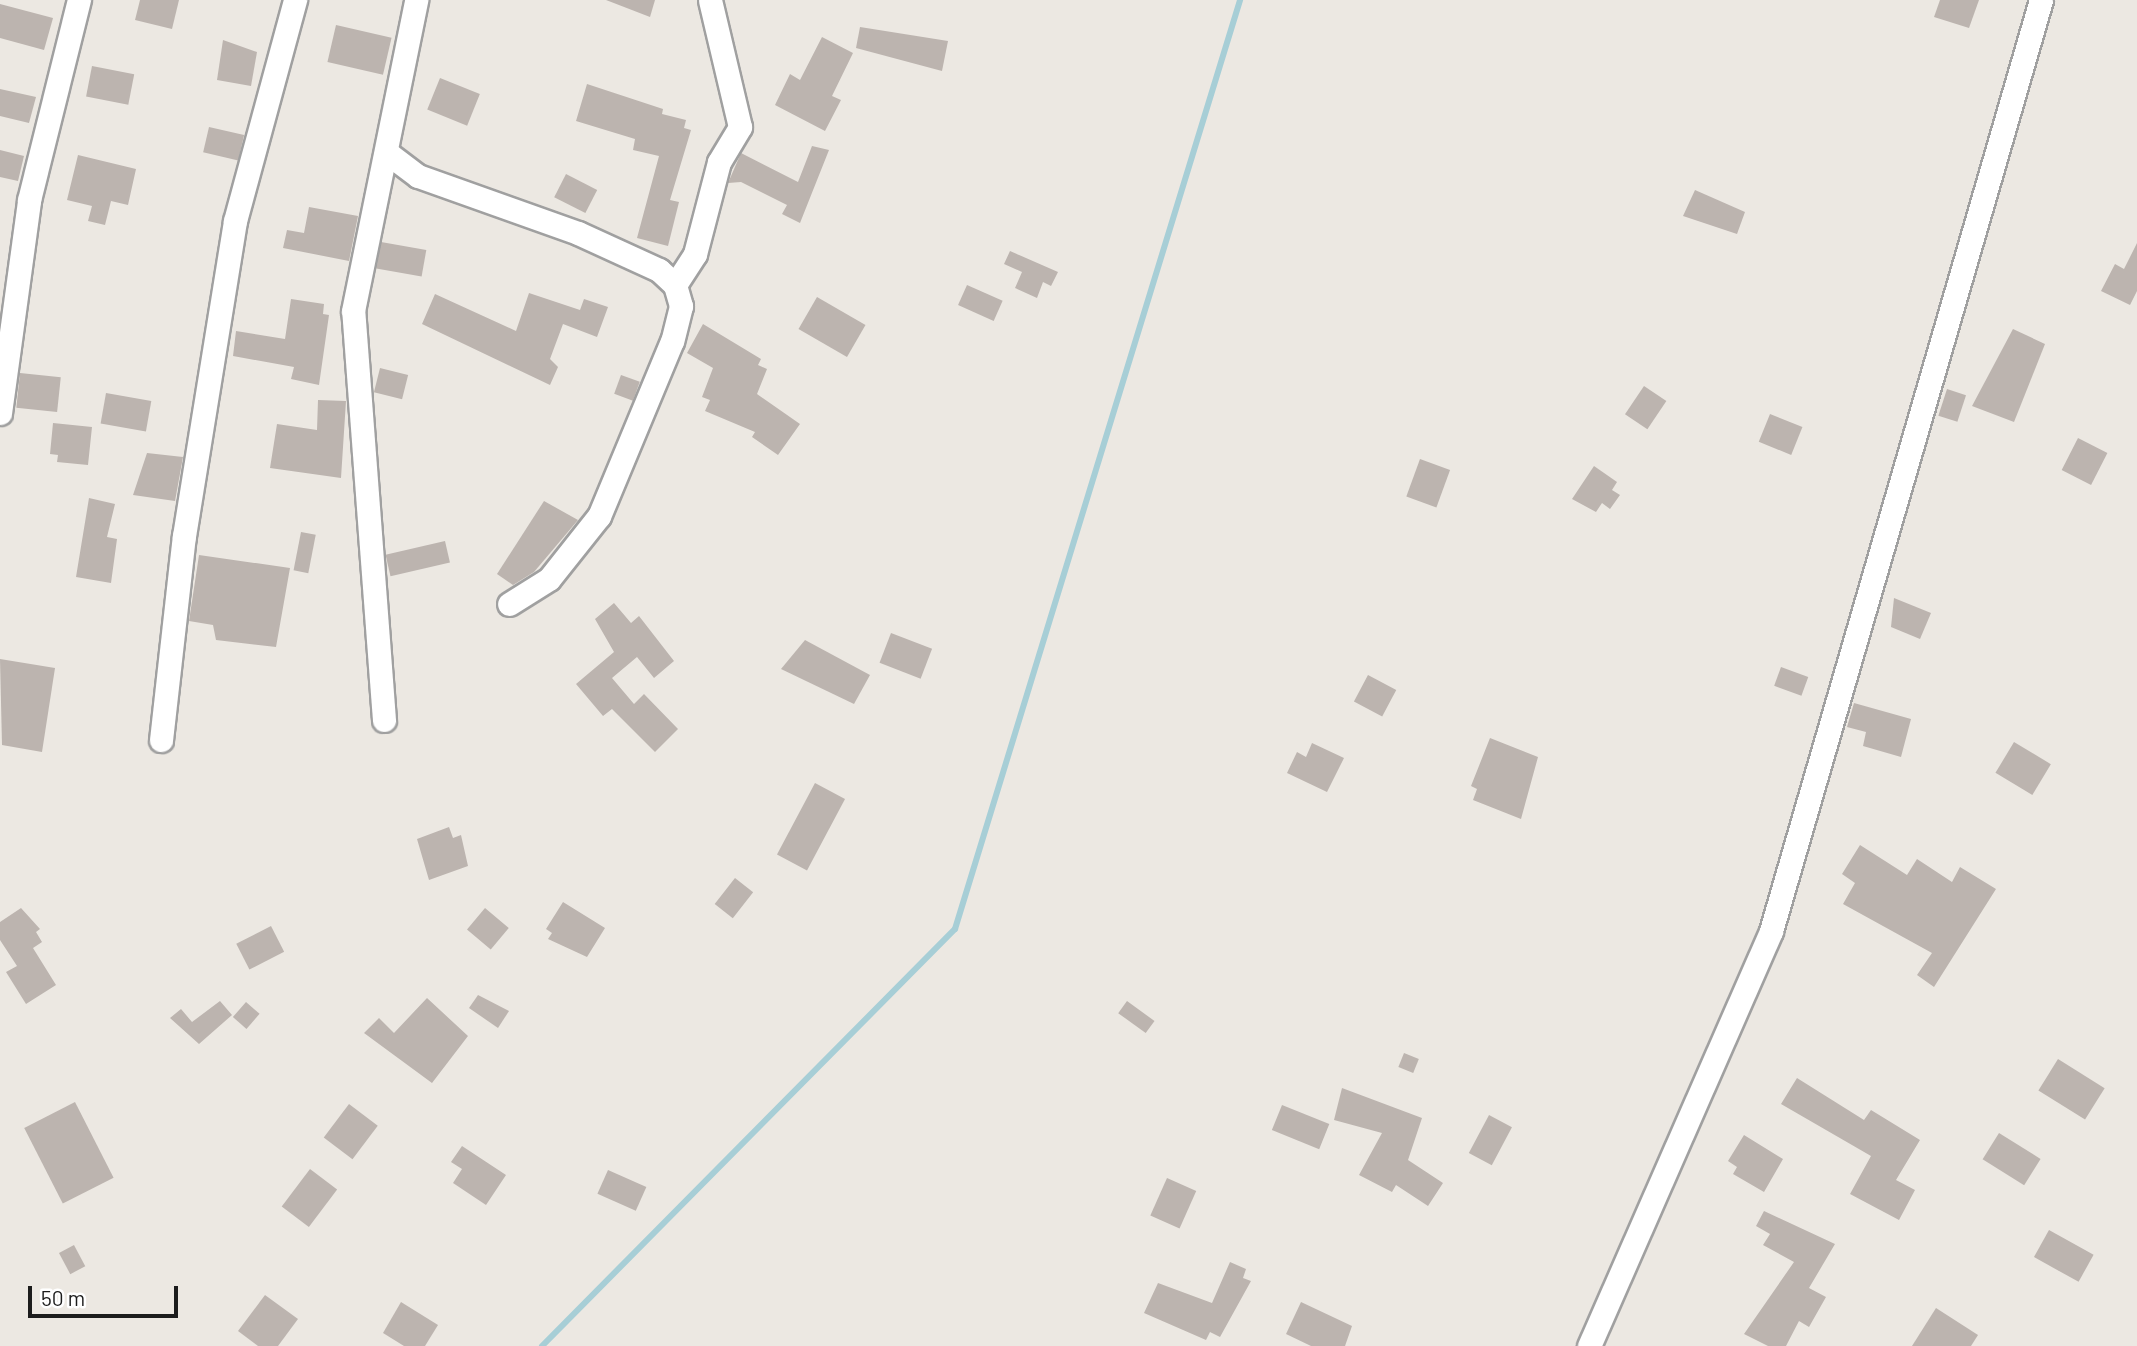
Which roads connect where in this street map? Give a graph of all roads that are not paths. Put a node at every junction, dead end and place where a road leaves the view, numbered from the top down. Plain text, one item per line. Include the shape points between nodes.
1 (79, 0) edge
2 (295, 0) edge
3 (416, 0) edge
4 (710, 0) edge
5 (2041, 0) edge
6 (386, 152) junction
7 (675, 285) junction
8 (0, 413) edge
9 (509, 604) dead end
10 (384, 720) dead end
11 (161, 740) dead end
12 (1589, 1346) edge

1 - 8 street via 29,200
2 - 11 street via 235,221 184,536
3 - 6 street
4 - 7 street via 740,127 719,162 695,254
5 - 12 street via 1771,931
6 - 7 street via 418,176 578,233 659,270
6 - 10 street via 353,311
7 - 9 street via 681,306 673,341 599,516 549,579

